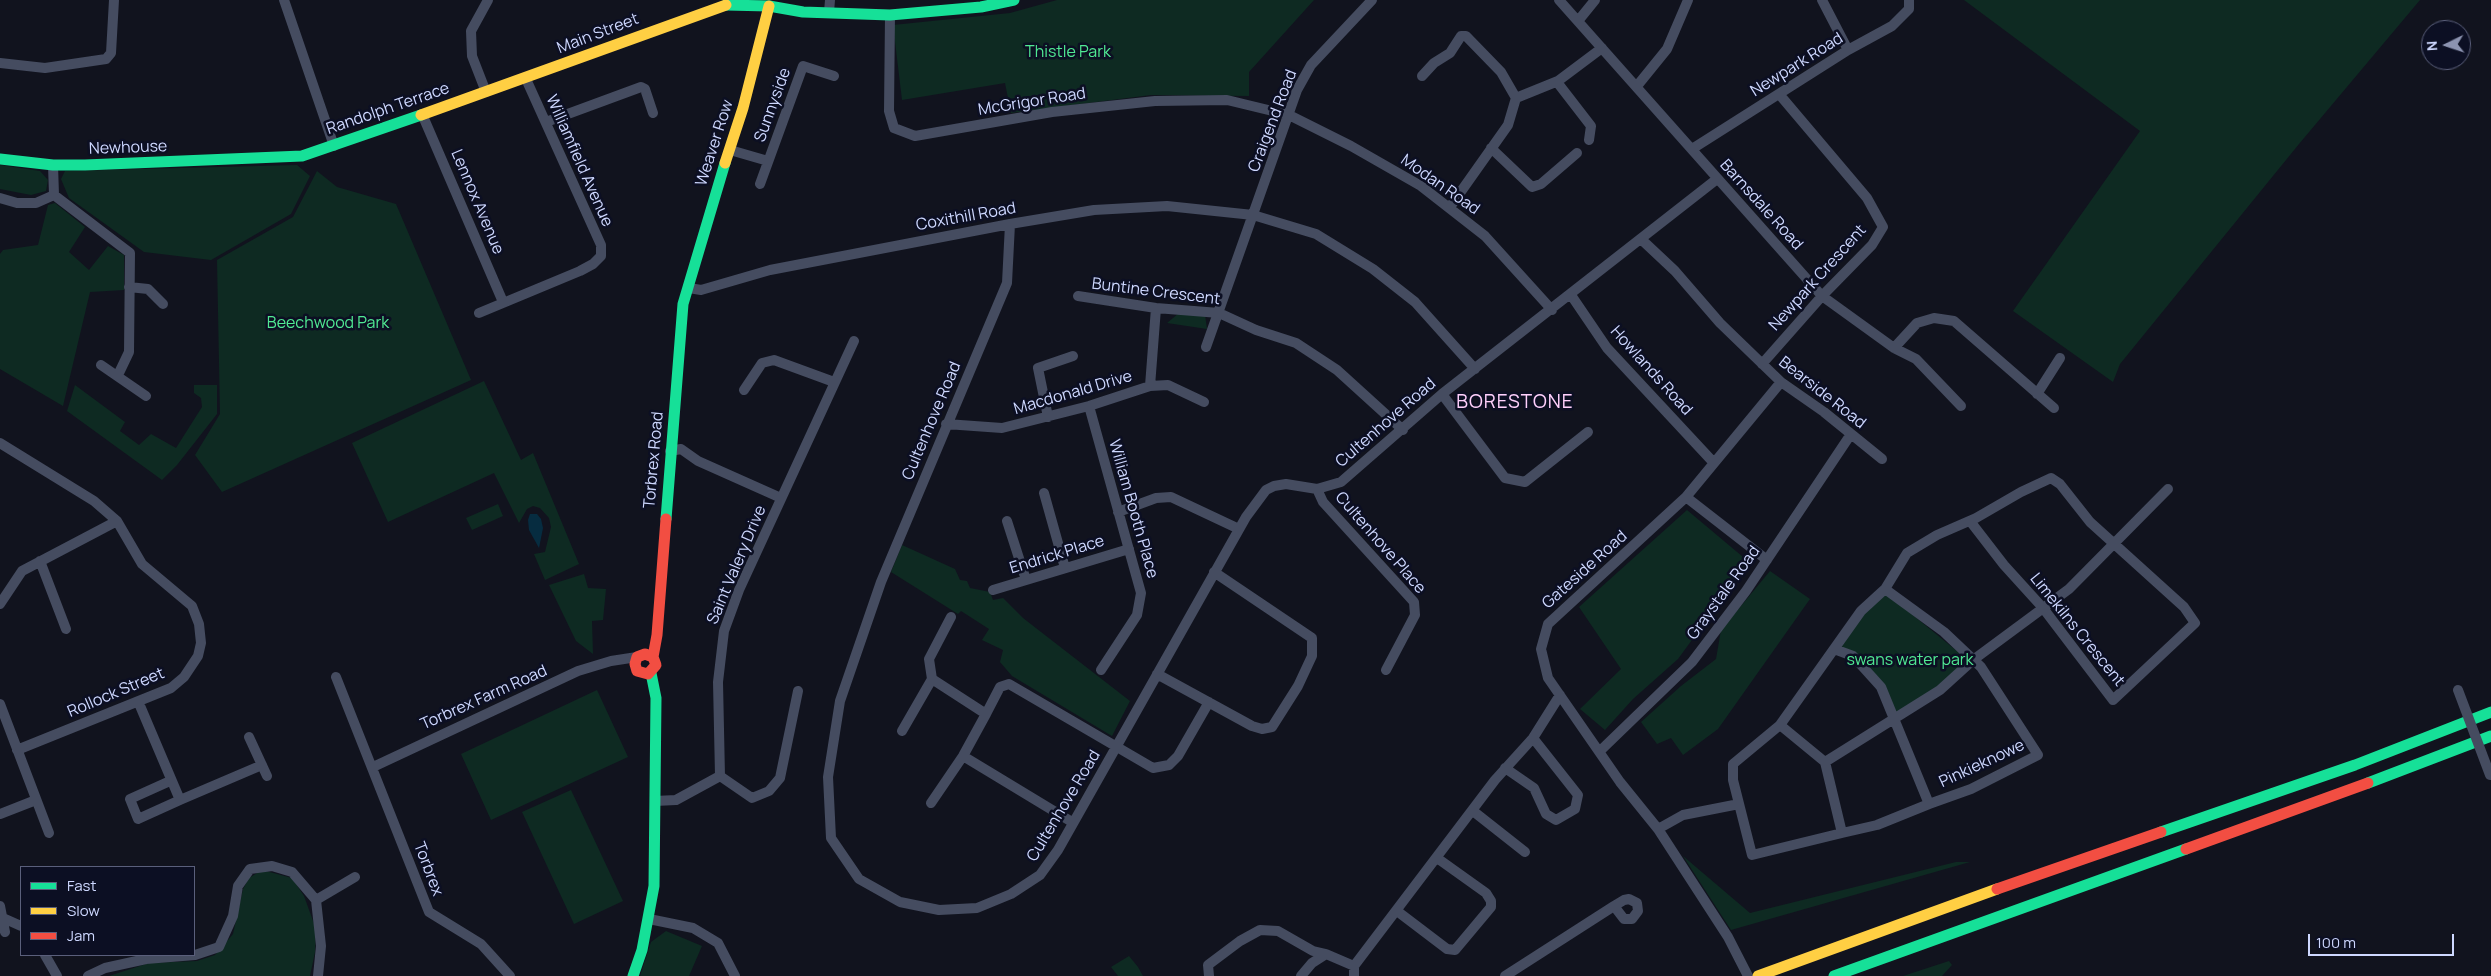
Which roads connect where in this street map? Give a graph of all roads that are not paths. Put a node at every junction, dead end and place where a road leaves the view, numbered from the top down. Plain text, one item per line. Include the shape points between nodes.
1 (114, 0) edge
2 (284, 0) edge
3 (488, 0) edge
4 (1014, 0) edge
5 (1372, 0) edge
6 (1559, 0) edge
7 (1595, 0) edge
8 (1688, 0) edge
9 (1822, 0) edge
10 (1909, 0) edge
11 (769, 6) junction
12 (830, 6) edge
13 (890, 15) junction
14 (1578, 22) junction
15 (1602, 48) junction
16 (1848, 50) junction
17 (0, 63) edge
18 (834, 76) dead end
19 (1422, 76) dead end
20 (526, 79) junction
21 (1557, 82) junction
22 (1637, 86) junction
23 (486, 92) junction
24 (1778, 94) junction
25 (1516, 98) junction
26 (653, 113) dead end
27 (422, 114) junction
28 (1289, 115) junction
29 (546, 122) junction
30 (1589, 140) dead end
31 (334, 146) junction
32 (1491, 148) junction
33 (1692, 149) junction
34 (730, 150) junction
35 (1577, 153) dead end
36 (0, 158) edge
37 (258, 159) joint
38 (768, 161) junction
39 (53, 165) junction
40 (1717, 179) junction
41 (760, 184) dead end
42 (54, 195) junction
43 (0, 198) edge
44 (1450, 207) junction
45 (1253, 215) junction
46 (1010, 224) junction
47 (1642, 240) junction
48 (129, 287) junction
49 (689, 288) junction
50 (1570, 295) junction
51 (1078, 296) dead end
52 (1822, 296) junction
53 (504, 302) junction
54 (163, 304) dead end
55 (1156, 308) junction
56 (1552, 310) junction
57 (478, 313) dead end
58 (1219, 313) junction
59 (854, 341) dead end
60 (1206, 347) dead end
61 (1894, 348) junction
62 (1073, 356) dead end
63 (2060, 358) dead end
64 (1762, 364) junction
65 (101, 365) dead end
66 (1475, 369) junction
67 (118, 375) junction
68 (834, 382) junction
69 (1781, 382) junction
70 (1150, 386) junction
71 (744, 390) dead end
72 (1442, 394) junction
73 (2037, 394) junction
74 (146, 396) dead end
75 (1204, 402) dead end
76 (1089, 406) junction
77 (1961, 406) dead end
78 (2054, 408) dead end
79 (1048, 417) junction
80 (946, 424) junction
81 (1404, 430) junction
82 (1588, 432) dead end
83 (1851, 434) junction
84 (0, 443) edge
85 (670, 451) junction
86 (1882, 459) dead end
87 (1714, 463) junction
88 (1317, 489) junction
89 (2168, 489) dead end
90 (1044, 493) dead end
91 (1686, 497) junction
92 (781, 498) junction
93 (1118, 512) junction
94 (116, 521) junction
95 (1008, 521) dead end
96 (1970, 521) junction
97 (1239, 529) junction
98 (2114, 542) junction
99 (1129, 549) junction
100 (1767, 560) junction
101 (40, 561) junction
102 (1065, 568) junction
103 (1214, 572) junction
104 (1026, 580) junction
105 (1885, 589) junction
106 (993, 590) dead end
107 (0, 604) edge
108 (2043, 608) junction
109 (951, 617) dead end
110 (66, 629) dead end
111 (1834, 650) junction
112 (645, 656) junction
113 (1973, 660) junction
114 (611, 661) junction
115 (1102, 670) dead end
116 (1386, 670) dead end
117 (644, 673) junction
118 (1157, 674) junction
119 (336, 677) dead end
120 (932, 679) junction
121 (2458, 690) dead end
122 (798, 691) dead end
123 (1560, 696) junction
124 (138, 701) junction
125 (1209, 702) junction
126 (0, 704) edge
127 (2491, 712) edge
128 (986, 714) junction
129 (1894, 718) junction
130 (1780, 725) junction
131 (902, 731) dead end
132 (2491, 736) edge
133 (249, 737) dead end
134 (1533, 738) junction
135 (1117, 745) junction
136 (17, 750) junction
137 (1600, 751) junction
138 (963, 756) junction
139 (1825, 762) junction
140 (262, 765) junction
141 (373, 767) junction
142 (1505, 768) junction
143 (266, 776) dead end
144 (720, 776) junction
145 (2490, 776) edge
146 (170, 781) junction
147 (36, 800) junction
148 (180, 800) junction
149 (655, 800) junction
150 (931, 803) dead end
151 (1739, 804) junction
152 (1929, 804) junction
153 (1473, 811) junction
154 (0, 814) edge
155 (1072, 822) junction
156 (1658, 829) junction
157 (49, 833) dead end
158 (1842, 833) junction
159 (1525, 852) dead end
160 (1436, 858) junction
161 (355, 877) dead end
162 (316, 900) junction
163 (0, 906) edge
164 (1614, 906) dead end
165 (1397, 911) junction
166 (3, 918) junction
167 (649, 919) junction
168 (20, 926) edge
169 (5, 932) dead end
170 (1326, 954) junction
171 (195, 955) edge
172 (45, 956) edge
173 (176, 956) edge
174 (137, 958) edge
175 (1354, 971) edge
176 (57, 976) edge
177 (88, 976) edge
178 (318, 976) edge
179 (510, 976) edge
180 (633, 976) edge
181 (736, 976) edge
182 (1209, 976) edge
183 (1301, 976) edge
184 (1505, 976) edge
185 (1748, 976) edge
186 (1758, 976) edge
187 (1834, 976) edge

1 - 17 street via 112,53 106,59 45,68
2 - 31 street
3 - 23 street via 471,31 472,56
4 - 13 main road, Main Street
5 - 28 street, Craigend Road via 1311,65 1297,90
6 - 14 street, Barnsdale Road
7 - 14 street
8 - 22 street via 1668,49
9 - 16 street
10 - 16 street, Newpark Road via 1909,9 1892,26
11 - 12 main road, Main Street via 803,12
11 - 20 main road, Main Street via 724,4
11 - 34 main road, Weaver Row
12 - 13 main road, Main Street
13 - 28 street, McGrigor Road via 889,111 894,128 915,136 1052,112 1155,101 1227,100
14 - 15 street, Barnsdale Road
15 - 21 street
15 - 22 street, Barnsdale Road
16 - 24 street, Newpark Road
18 - 38 street, Sunnyside via 803,66
19 - 25 street via 1450,52 1461,36 1466,36 1501,72
20 - 23 main road, Randolph Terrace
20 - 29 street, Williamfield Avenue
21 - 25 street
21 - 30 street via 1591,126
22 - 33 street, Barnsdale Road
23 - 27 main road, Randolph Terrace
24 - 33 street, Newpark Road
24 - 52 street, Newpark Crescent via 1867,198 1883,226 1872,245
25 - 32 street via 1508,125
26 - 29 street via 645,89 641,87
27 - 31 main road, Randolph Terrace
27 - 53 street, Lennox Avenue
28 - 44 street, Modan Road via 1421,186
28 - 45 street, Craigend Road
29 - 53 street, Williamfield Avenue via 601,245 601,256 580,271
31 - 37 main road, Randolph Terrace via 302,156
32 - 35 street via 1532,187
32 - 44 street
33 - 40 street, Barnsdale Road
34 - 38 street
34 - 49 main road, Weaver Row
36 - 39 main road, Newhouse
37 - 39 main road, Newhouse
38 - 41 street, Sunnyside
39 - 42 street
40 - 47 street, Cultenhove Road
40 - 52 street, Barnsdale Road
42 - 43 street via 36,203
42 - 48 street via 130,253
44 - 56 street, Modan Road via 1485,236
45 - 46 street, Coxithill Road via 1137,206
45 - 58 street, Craigend Road
45 - 66 street, Coxithill Road via 1316,234 1373,269 1415,302
46 - 49 street, Coxithill Road via 770,270 701,290
46 - 80 street, Cultenhove Road via 1007,283
47 - 50 street, Cultenhove Road
47 - 64 street, Bearside Road
48 - 54 street via 148,289
48 - 67 street via 129,352
49 - 85 main road, Torbrex Road via 683,304
50 - 56 street, Cultenhove Road
50 - 87 street, Howlands Road via 1607,348
51 - 55 street, Buntine Crescent
52 - 61 street, Barnsdale Road
52 - 64 street, Newpark Crescent
53 - 57 street
55 - 58 street, Buntine Crescent
55 - 70 street
56 - 66 street, Cultenhove Road
58 - 60 street, Craigend Road
58 - 81 street, Buntine Crescent via 1296,343 1338,370
59 - 68 street, Saint Valery Drive
61 - 73 street via 1917,324 1934,318 1954,321
61 - 77 street, Barnsdale Road via 1916,359
62 - 79 street via 1038,368
63 - 73 street
64 - 69 street, Bearside Road
65 - 67 street
66 - 72 street, Cultenhove Road
67 - 74 street
68 - 71 street via 774,360 762,363
68 - 92 street, Saint Valery Drive
69 - 83 street, Bearside Road
69 - 87 street, Gateside Road
70 - 75 street, Macdonald Drive via 1168,385
70 - 76 street, Macdonald Drive
72 - 81 street, Cultenhove Road
72 - 82 street via 1505,478 1525,482
73 - 78 street
76 - 79 street, Macdonald Drive
76 - 93 street, William Booth Place
79 - 80 street, Macdonald Drive via 1002,428
80 - 155 street, Cultenhove Road via 881,582 840,701 828,777 831,838 859,879 900,902 939,910 977,908 1012,894 1040,875
81 - 88 street, Cultenhove Road via 1340,482
83 - 86 street, Bearside Road
83 - 100 street, Graystale Road
84 - 94 street, Rollock Street via 94,500
85 - 92 street via 681,449 698,461
85 - 112 main road, Torbrex Road via 657,635
87 - 91 street, Gateside Road
88 - 97 street, Cultenhove Road via 1286,484 1266,490
88 - 116 street, Cultenhove Place via 1323,502 1414,602 1415,615
89 - 98 street
90 - 102 street
91 - 100 street
91 - 123 street, Gateside Road via 1548,624 1541,649 1548,678
92 - 144 street, Saint Valery Drive via 724,631 718,682
93 - 97 street via 1156,498 1172,497
93 - 99 street, William Booth Place
94 - 101 street
94 - 124 street, Rollock Street via 142,564 192,606 199,624 201,643 198,656 184,677 171,688
95 - 104 street
96 - 98 street, Limekilns Crescent via 2051,478 2060,484 2090,522
96 - 105 street via 1907,553
96 - 108 street, Limekilns Crescent
97 - 103 street, Cultenhove Road
98 - 108 street via 2069,589
98 - 108 street, Limekilns Crescent via 2184,608 2194,623 2136,680 2113,700
99 - 102 street, Endrick Place
99 - 115 street, William Booth Place via 1141,593 1137,615
100 - 137 street, Graystale Road via 1692,662
101 - 107 street via 22,571
101 - 110 street
102 - 104 street, Endrick Place
103 - 118 street, Cultenhove Road
103 - 125 street via 1307,633 1312,638 1314,649 1298,686 1272,727 1252,726
104 - 106 street, Endrick Place
105 - 111 street via 1861,610
105 - 113 street, Pinkieknowe via 1944,632
108 - 113 street
109 - 120 street via 929,659
111 - 129 street, Pinkieknowe via 1852,656 1881,687
111 - 130 street
112 - 114 street, Torbrex Farm Road
112 - 117 main road, Torbrex Road via 635,664
112 - 117 main road, Torbrex Road via 656,666
113 - 129 street via 1940,690
113 - 152 street, Pinkieknowe via 1981,667 2038,755 1971,789
114 - 117 street
114 - 141 street, Torbrex Farm Road via 578,671
117 - 149 main road, Torbrex Road via 656,698
118 - 125 street
118 - 135 street, Cultenhove Road
119 - 141 street, Torbrex
120 - 128 street
120 - 131 street
121 - 145 street, bridge
122 - 144 street via 780,778 769,792 752,798
123 - 134 street
123 - 137 street, Gateside Road
124 - 136 street, Rollock Street
124 - 146 street
125 - 135 street via 1178,756 1169,765 1153,768
126 - 136 street
127 - 186 main road via 2355,765
128 - 135 street via 1000,687 1009,684
128 - 138 street
129 - 139 street
129 - 152 street, Pinkieknowe
130 - 139 street
130 - 151 street via 1733,764
132 - 187 main road
133 - 140 street
134 - 142 street
134 - 142 street via 1578,795 1575,809 1556,820 1546,814 1534,788
135 - 155 street, Cultenhove Road
136 - 147 street
137 - 156 street, Gateside Road
138 - 150 street
138 - 155 street
139 - 158 street
140 - 143 street
140 - 148 street
141 - 179 street, Torbrex via 429,912 481,944
142 - 153 street
144 - 149 street via 676,800
146 - 148 street
146 - 148 street via 130,799 138,819
147 - 154 street
147 - 157 street
149 - 167 main road, Torbrex Road via 654,886
151 - 156 street via 1683,815
151 - 158 street via 1752,855
152 - 158 street via 1877,825
153 - 159 street
153 - 160 street
156 - 185 street, Gateside Road via 1728,937
160 - 165 street
160 - 165 street via 1486,893 1491,907 1455,950 1447,949
161 - 162 street
162 - 171 street via 292,872 272,866 250,869 238,886 233,916 219,947
162 - 178 street via 321,946
163 - 166 street
164 - 184 street
165 - 175 street
166 - 168 street
166 - 169 street
167 - 180 main road, Torbrex Road
167 - 181 street via 693,928 718,942
170 - 175 street
170 - 182 street via 1313,951 1278,930 1260,930 1208,965
170 - 183 street
172 - 176 street
173 - 174 street
174 - 177 street

